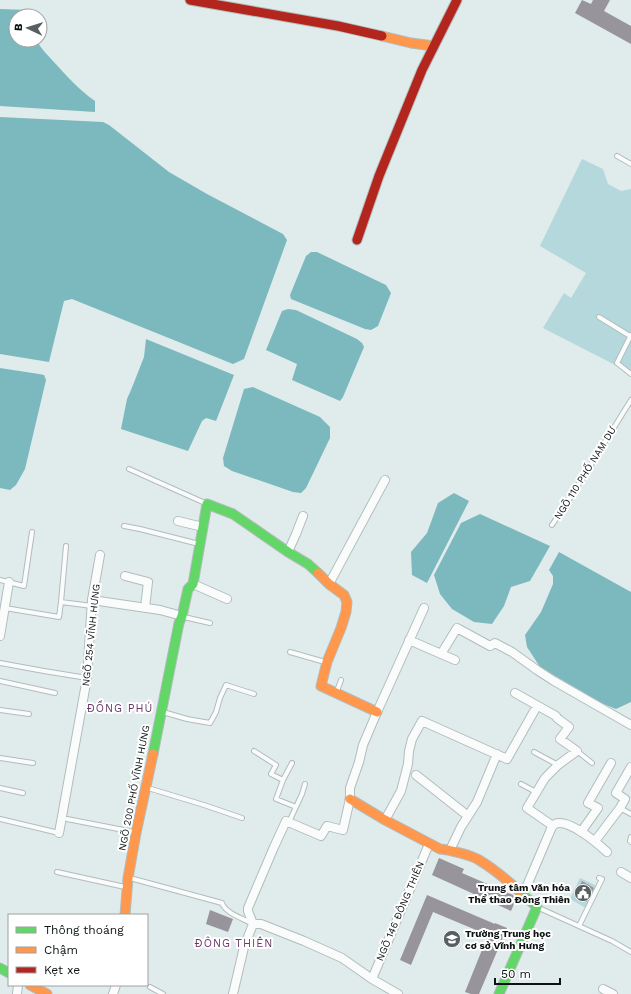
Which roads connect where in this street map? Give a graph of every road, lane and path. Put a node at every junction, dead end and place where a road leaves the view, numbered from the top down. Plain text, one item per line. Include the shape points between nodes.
1 (190, 0) edge
2 (457, 0) edge
3 (434, 46) junction
4 (617, 156) dead end
5 (631, 164) edge
6 (357, 240) dead end
7 (599, 317) dead end
8 (631, 336) edge
9 (631, 374) edge
10 (631, 400) edge
11 (129, 469) dead end
12 (385, 480) dead end
13 (208, 504) junction
14 (303, 516) dead end
15 (178, 521) dead end
16 (552, 525) dead end
17 (124, 526) dead end
18 (203, 527) junction
19 (32, 532) dead end
20 (200, 544) junction
21 (66, 546) dead end
22 (288, 552) junction
23 (100, 555) dead end
24 (124, 576) dead end
25 (0, 580) edge
26 (9, 582) junction
27 (193, 584) junction
28 (329, 584) junction
29 (227, 599) dead end
30 (61, 602) junction
31 (92, 603) junction
32 (5, 608) junction
33 (145, 608) junction
34 (424, 608) dead end
35 (182, 616) junction
36 (210, 623) dead end
37 (0, 636) edge
38 (409, 640) junction
39 (290, 652) dead end
40 (441, 654) junction
41 (455, 660) dead end
42 (0, 662) edge
43 (327, 662) junction
44 (87, 678) junction
45 (341, 680) dead end
46 (0, 681) edge
47 (55, 692) dead end
48 (336, 693) junction
49 (515, 693) dead end
50 (254, 694) dead end
51 (537, 706) junction
52 (0, 710) edge
53 (161, 711) junction
54 (377, 712) junction
55 (29, 714) dead end
56 (631, 725) edge
57 (254, 750) dead end
58 (577, 750) junction
59 (534, 752) dead end
60 (497, 754) junction
61 (0, 758) edge
62 (34, 763) dead end
63 (292, 763) dead end
64 (592, 763) dead end
65 (611, 764) dead end
66 (558, 765) junction
67 (631, 767) edge
68 (416, 775) dead end
69 (283, 780) junction
70 (305, 784) dead end
71 (521, 784) dead end
72 (146, 787) junction
73 (0, 788) edge
74 (536, 792) junction
75 (23, 793) dead end
76 (350, 799) junction
77 (296, 808) junction
78 (620, 808) junction
79 (631, 814) edge
80 (468, 816) junction
81 (242, 818) dead end
82 (0, 819) edge
83 (67, 819) dead end
84 (385, 820) junction
85 (288, 822) junction
86 (553, 826) junction
87 (581, 832) junction
88 (59, 833) joint
89 (136, 833) junction
90 (631, 837) edge
91 (595, 841) junction
92 (631, 842) edge
93 (429, 844) junction
94 (450, 850) junction
95 (607, 852) dead end
96 (57, 872) dead end
97 (621, 872) dead end
98 (128, 878) junction
99 (600, 878) dead end
100 (631, 878) edge
101 (128, 887) junction
102 (523, 895) junction
103 (536, 907) junction
104 (125, 914) edge
105 (253, 924) junction
106 (579, 926) junction
107 (631, 952) edge
108 (372, 979) junction
109 (32, 986) edge
110 (150, 988) dead end
111 (603, 989) dead end
112 (47, 994) edge
113 (163, 994) edge
114 (234, 994) edge
115 (398, 994) edge
116 (499, 994) edge
117 (613, 994) edge

1 - 3 street
2 - 3 street
3 - 6 street via 382,169
4 - 5 lane
7 - 8 lane
8 - 9 lane via 617,363
10 - 16 lane, NGÕ 110 PHỐ NAM DƯ
11 - 13 lane
12 - 28 street
13 - 18 street, NGÕ 200 PHỐ VĨNH HƯNG
13 - 22 street via 233,514
14 - 22 street
15 - 18 street
17 - 20 lane
18 - 20 street, NGÕ 200 PHỐ VĨNH HƯNG
19 - 26 lane via 24,586
20 - 27 street, NGÕ 200 PHỐ VĨNH HƯNG
21 - 30 lane
22 - 28 street via 308,564
23 - 31 street, NGÕ 254 VĨNH HƯNG
24 - 33 street via 148,582
25 - 26 lane
26 - 32 street
27 - 29 street
27 - 35 street, NGÕ 200 PHỐ VĨNH HƯNG via 188,589
28 - 43 street via 344,595 347,602 341,628
30 - 31 lane
30 - 32 lane via 59,617
31 - 33 street
31 - 44 street, NGÕ 254 VĨNH HƯNG
32 - 37 street
33 - 35 street
34 - 38 street
35 - 36 lane
35 - 53 street, NGÕ 200 PHỐ VĨNH HƯNG
38 - 40 street
38 - 54 street
39 - 43 lane
40 - 41 street
40 - 56 street via 457,628 490,646 495,643 512,652 554,681
42 - 44 lane
43 - 48 street via 321,686
44 - 88 street, NGÕ 254 VĨNH HƯNG
45 - 48 lane
46 - 47 lane
48 - 54 street
49 - 51 street
50 - 53 lane via 226,685 210,723
51 - 58 street via 556,716 569,727 560,739
51 - 60 street via 507,759
52 - 55 lane
53 - 72 street, NGÕ 200 PHỐ VĨNH HƯNG
54 - 76 street via 363,745 350,788
57 - 69 lane via 276,765 272,774
58 - 64 lane
58 - 66 street
59 - 66 lane
60 - 80 street via 477,802
60 - 84 street via 422,721 412,739 400,791
61 - 62 lane
63 - 69 lane
65 - 87 street via 588,803 598,808
66 - 74 street
67 - 78 street via 616,793 625,799
68 - 80 street
69 - 77 lane via 276,799
70 - 77 lane
71 - 74 lane
72 - 81 lane
72 - 89 street, NGÕ 200 PHỐ VĨNH HƯNG
73 - 75 lane
74 - 86 street via 527,808
76 - 84 street
76 - 85 street via 343,830 327,826 321,836
77 - 85 lane
78 - 79 lane
78 - 91 street
80 - 94 street
82 - 88 lane
83 - 89 lane
84 - 93 street
85 - 105 street via 286,821 248,908
86 - 87 street via 566,824
86 - 102 street
87 - 91 street
89 - 98 street, NGÕ 200 PHỐ VĨNH HƯNG
90 - 92 lane
91 - 95 street
93 - 94 street via 440,850
93 - 108 street, NGÕ 146 ĐÔNG THIÊN
94 - 102 street via 478,859 500,874
96 - 101 lane
97 - 100 street
98 - 101 street, NGÕ 200 PHỐ VĨNH HƯNG
98 - 105 lane via 222,903 228,911
99 - 106 lane via 602,879
101 - 104 street, NGÕ 200 PHỐ VĨNH HƯNG
102 - 103 street
103 - 106 lane
103 - 116 street
105 - 108 street via 261,924 336,955
105 - 114 street via 244,947
106 - 107 lane
108 - 115 street
109 - 112 street
110 - 113 lane
111 - 117 street

